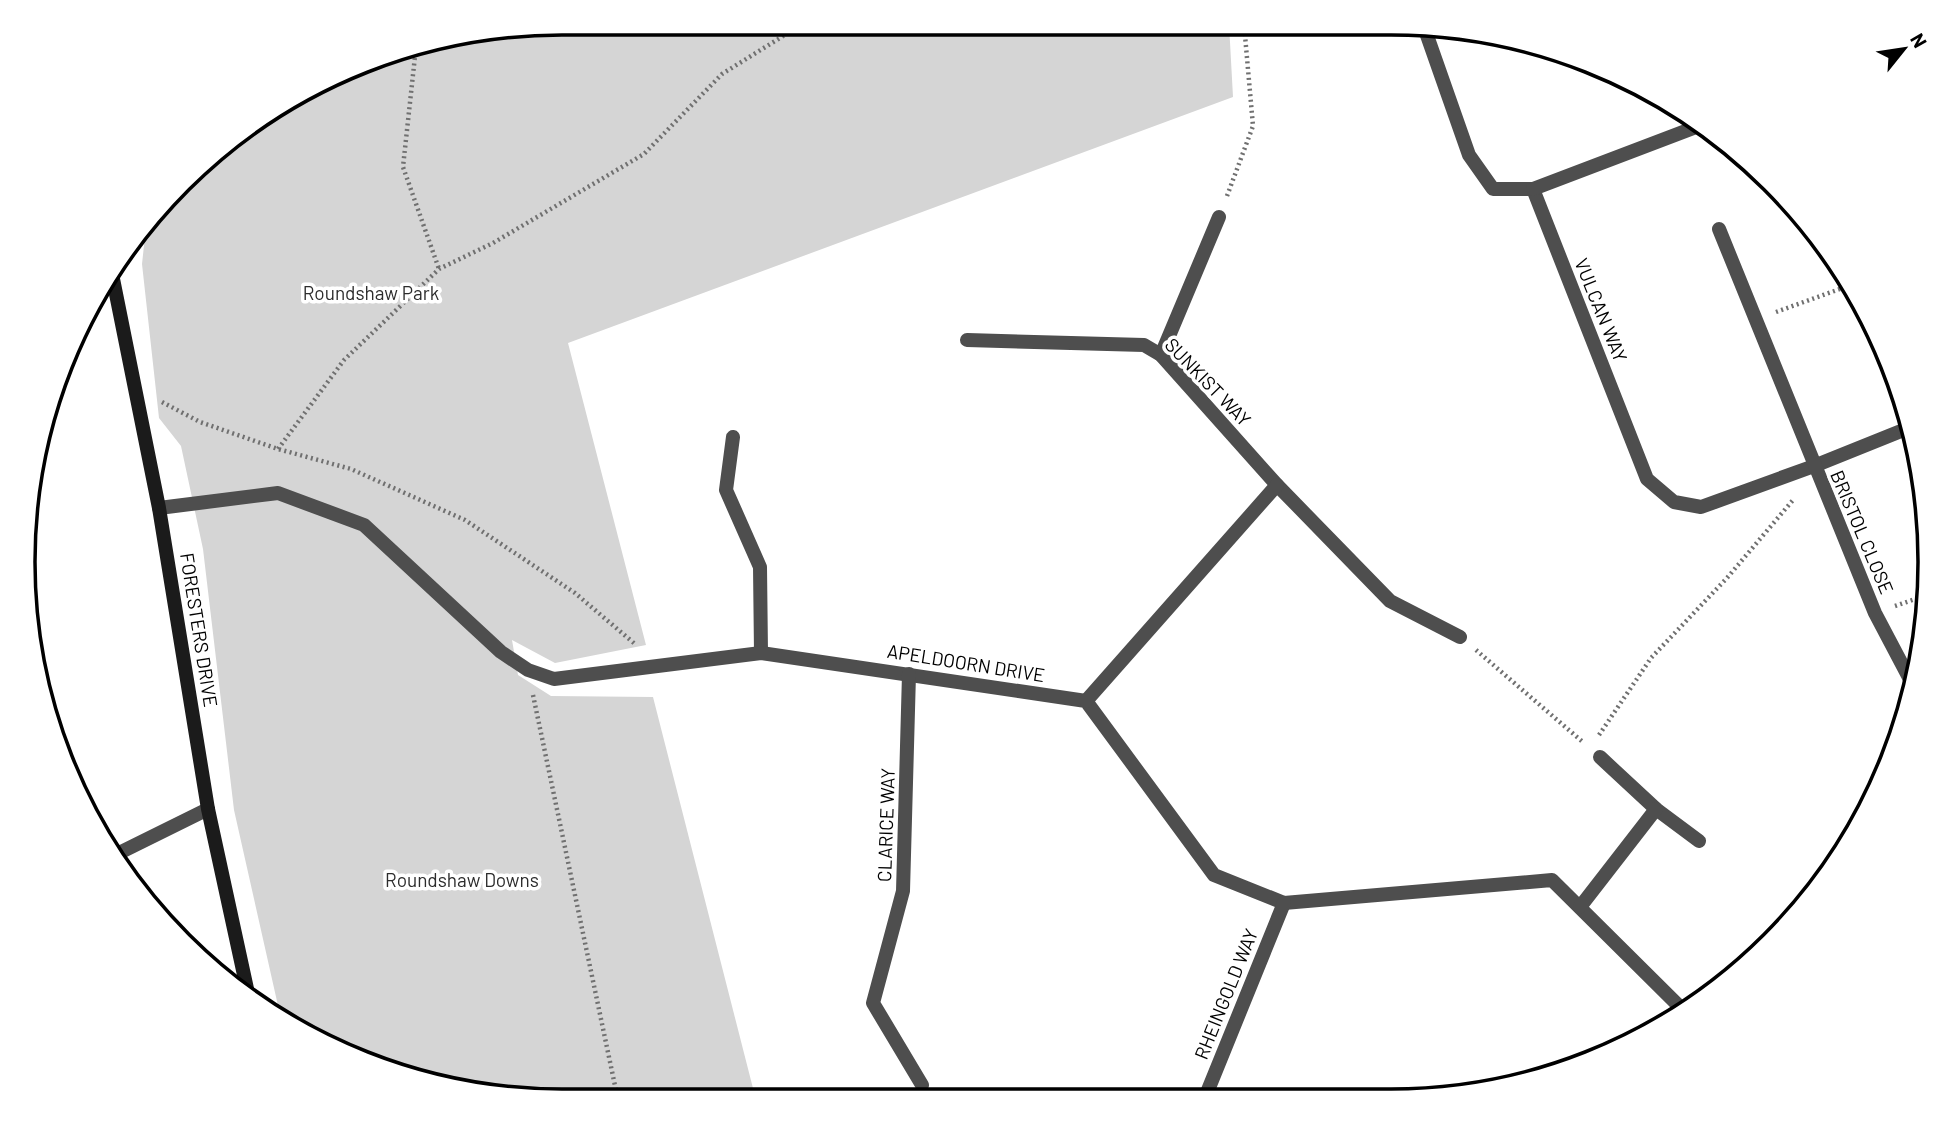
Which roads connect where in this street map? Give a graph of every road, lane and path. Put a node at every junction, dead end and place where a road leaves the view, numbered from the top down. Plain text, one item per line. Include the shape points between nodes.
1 (785, 35) edge
2 (1245, 35) edge
3 (1427, 36) edge
4 (415, 56) edge
5 (1691, 129) edge
6 (1533, 189) junction
7 (1219, 217) joint
8 (1718, 229) dead end
9 (439, 269) junction
10 (114, 285) edge
11 (1841, 289) edge
12 (1754, 320) junction
13 (967, 340) dead end
14 (1161, 355) junction
15 (135, 389) junction
16 (1901, 431) edge
17 (733, 437) dead end
18 (278, 449) junction
19 (1814, 466) junction
20 (1277, 485) junction
21 (159, 508) junction
22 (1917, 599) edge
23 (1875, 613) junction
24 (1460, 637) joint
25 (761, 653) junction
26 (668, 665) junction
27 (528, 670) junction
28 (1906, 672) edge
29 (909, 674) junction
30 (1086, 701) junction
31 (1600, 757) junction
32 (208, 809) junction
33 (1656, 809) junction
34 (1699, 841) dead end
35 (122, 852) edge
36 (1284, 903) junction
37 (1580, 907) junction
38 (246, 983) edge
39 (1677, 1004) edge
40 (922, 1085) dead end
41 (616, 1089) edge
42 (1208, 1089) edge

1 - 9 path via 722,74 644,154 493,243
2 - 7 path via 1252,126
3 - 6 street via 1469,155 1493,189
4 - 9 path via 403,167
5 - 6 street
6 - 19 street, VULCAN WAY via 1647,479 1674,502 1701,507
7 - 14 street
8 - 12 street, BRISTOL CLOSE
9 - 18 path via 344,360
10 - 15 main road, FORESTERS DRIVE
11 - 12 path
12 - 19 street, BRISTOL CLOSE
13 - 14 street, SUNKIST WAY via 1144,345
14 - 20 street, SUNKIST WAY
15 - 18 path via 200,422
15 - 21 main road, FORESTERS DRIVE
16 - 19 street, VULCAN WAY
17 - 25 street via 726,490 760,567
18 - 26 path via 351,468 465,520 575,593 630,642
19 - 23 street, BRISTOL CLOSE
19 - 31 path via 1796,496 1727,578 1651,658 1599,733
20 - 24 street, SUNKIST WAY via 1390,601
20 - 30 street
21 - 27 street, APELDOORN DRIVE via 278,493 364,525 501,652
21 - 32 main road, FORESTERS DRIVE
22 - 23 path
23 - 28 street, BRISTOL CLOSE
24 - 31 path
25 - 26 street, APELDOORN DRIVE
25 - 29 street, APELDOORN DRIVE
26 - 27 street, APELDOORN DRIVE via 554,679
27 - 41 path
29 - 30 street, APELDOORN DRIVE
29 - 40 street, CLARICE WAY via 903,891 873,1003
30 - 36 street via 1214,875
31 - 33 street
32 - 35 street
32 - 38 main road, FORESTERS DRIVE
33 - 34 street
33 - 37 street
36 - 37 street via 1552,880
36 - 42 street, RHEINGOLD WAY
37 - 39 street

